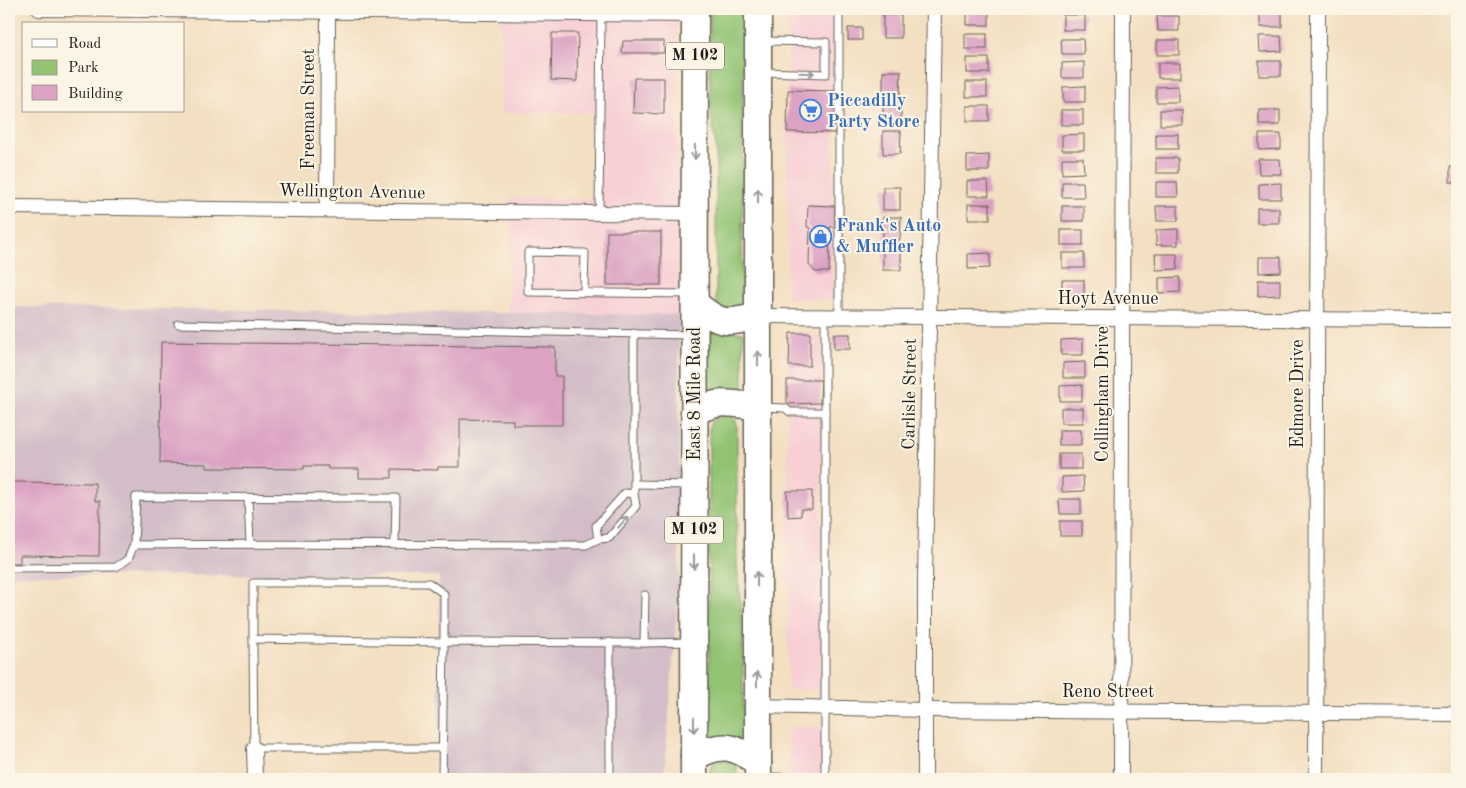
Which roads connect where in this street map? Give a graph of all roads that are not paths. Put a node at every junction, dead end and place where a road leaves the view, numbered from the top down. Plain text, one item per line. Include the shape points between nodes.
1 (38, 9) edge
2 (758, 9) edge
3 (839, 9) edge
4 (934, 9) edge
5 (1122, 9) edge
6 (1318, 9) edge
7 (328, 10) edge
8 (601, 12) edge
9 (695, 12) edge
10 (758, 41) junction
11 (758, 72) junction
12 (9, 207) edge
13 (327, 210) junction
14 (599, 214) junction
15 (694, 214) junction
16 (584, 292) junction
17 (695, 299) junction
18 (758, 316) junction
19 (832, 317) junction
20 (931, 317) junction
21 (1121, 318) junction
22 (1317, 319) junction
23 (1457, 320) edge
24 (178, 324) dead end
25 (634, 334) junction
26 (694, 335) junction
27 (758, 407) junction
28 (694, 412) junction
29 (825, 412) junction
30 (635, 484) junction
31 (694, 485) junction
32 (634, 494) junction
33 (248, 498) junction
34 (598, 539) junction
35 (250, 544) junction
36 (134, 545) junction
37 (396, 546) junction
38 (9, 568) edge
39 (645, 595) dead end
40 (253, 639) junction
41 (444, 642) junction
42 (610, 642) junction
43 (694, 642) junction
44 (644, 643) junction
45 (758, 706) junction
46 (826, 708) junction
47 (925, 710) junction
48 (1121, 711) junction
49 (1316, 713) junction
50 (1457, 714) edge
51 (254, 748) junction
52 (442, 748) junction
53 (694, 768) edge
54 (758, 773) edge
55 (826, 778) edge
56 (255, 779) edge
57 (442, 779) edge
58 (610, 779) edge
59 (925, 779) edge
60 (1121, 779) edge
61 (1316, 779) edge

1 - 7 street
2 - 10 highway
3 - 19 lane
4 - 20 street, Carlisle Street
5 - 21 street, Collingham Drive
6 - 22 street, Edmore Drive
7 - 8 street
7 - 13 street, Freeman Street
8 - 9 street
8 - 14 lane
9 -> 15 highway, East 8 Mile Road / M 102
10 - 11 highway
11 -> 10 lane via 826,74 826,42
18 -> 11 highway
12 - 13 street, Wellington Avenue
13 - 14 street, Wellington Avenue
14 - 15 street, Wellington Avenue
15 - 17 highway, East 8 Mile Road / M 102
16 - 16 lane via 528,292 528,252 585,254
16 - 17 lane
17 - 18 highway via 708,315 723,322
17 - 26 highway, East 8 Mile Road / M 102
18 - 19 street, Hoyt Avenue
27 -> 18 highway
19 - 20 street, Hoyt Avenue
19 - 29 lane
20 - 21 street, Hoyt Avenue
20 - 47 street, Carlisle Street
21 - 22 street, Hoyt Avenue
21 - 48 street, Collingham Drive
22 - 23 street, Hoyt Avenue
22 - 49 street, Edmore Drive
24 - 25 lane
25 - 26 lane
25 - 30 lane
26 - 28 highway, East 8 Mile Road / M 102
27 - 28 highway via 721,402
27 - 29 lane via 785,408 790,412
45 -> 27 highway
28 - 31 highway, East 8 Mile Road / M 102
29 - 46 lane
30 - 31 lane
30 - 32 lane
31 -> 43 highway, East 8 Mile Road / M 102
34 -> 32 lane via 609,538 626,520 636,506
32 - 34 lane via 625,493 596,526
33 - 35 lane
33 - 36 lane via 136,497
33 - 37 lane via 396,498
34 - 37 lane via 586,544
35 - 36 lane
35 - 37 lane
36 - 38 lane via 128,559 116,567
39 - 44 lane
40 - 41 lane
40 - 41 lane via 253,583 429,583 444,594
40 - 51 lane
41 - 42 lane
41 - 52 lane
42 - 44 lane
42 - 58 lane
43 - 44 lane
43 -> 53 highway, East 8 Mile Road / M 102
45 - 46 street, Reno Street
45 - 54 highway
46 - 47 street, Reno Street
46 - 55 lane
47 - 48 street, Reno Street
47 - 59 street, Carlisle Street
48 - 49 street, Reno Street
48 - 60 street, Collingham Drive
49 - 50 street, Reno Street
49 - 61 street, Edmore Drive
51 - 52 lane
51 - 56 street
52 - 57 lane
53 - 54 highway via 713,748 727,747 745,753
54 - 55 lane

